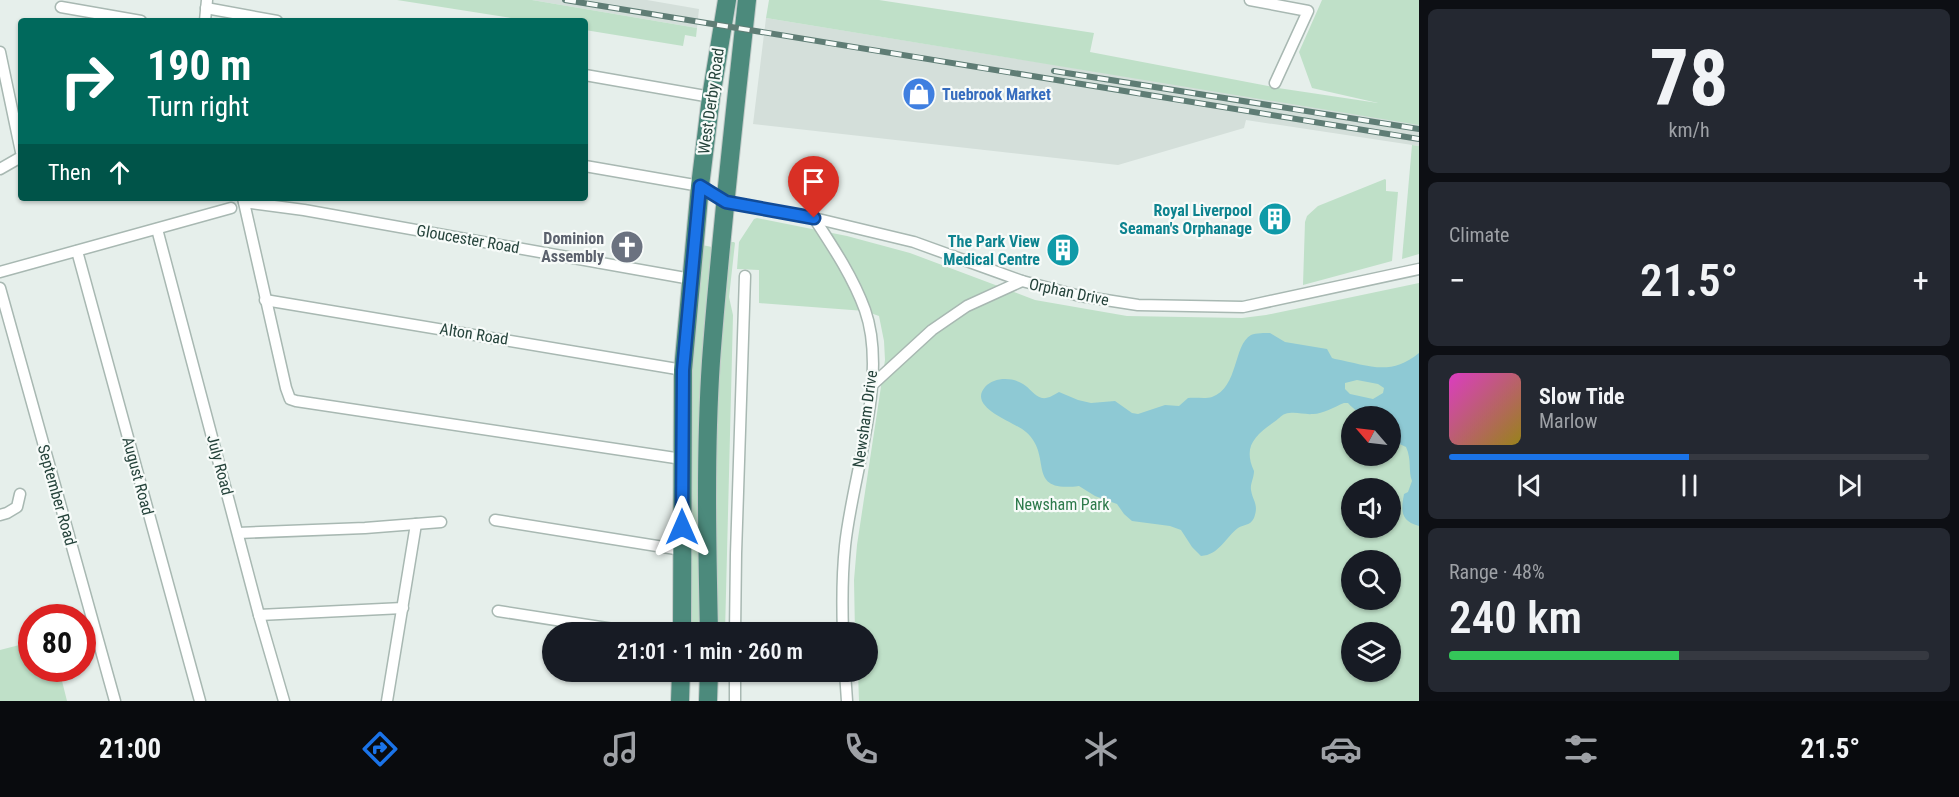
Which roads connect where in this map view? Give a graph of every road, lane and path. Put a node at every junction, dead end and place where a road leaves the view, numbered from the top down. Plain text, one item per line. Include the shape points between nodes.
1 (727, 0) edge
2 (747, 0) edge
3 (1250, 0) edge
4 (206, 4) edge
5 (62, 7) dead end
6 (1311, 8) edge
7 (104, 18) edge
8 (264, 18) edge
9 (0, 52) edge
10 (588, 76) edge
11 (1275, 83) dead end
12 (711, 97) junction
13 (18, 138) edge
14 (18, 159) edge
15 (588, 167) edge
16 (0, 169) edge
17 (700, 186) junction
18 (243, 201) edge
19 (249, 201) edge
20 (726, 202) junction
21 (231, 208) dead end
22 (814, 218) junction
23 (157, 229) junction
24 (77, 250) junction
25 (1419, 269) edge
26 (0, 272) edge
27 (745, 276) dead end
28 (691, 279) junction
29 (1022, 281) junction
30 (0, 288) edge
31 (264, 300) junction
32 (683, 370) junction
33 (871, 386) junction
34 (682, 459) junction
35 (20, 494) dead end
36 (0, 514) edge
37 (495, 520) dead end
38 (441, 522) dead end
39 (416, 524) junction
40 (238, 533) junction
41 (682, 550) junction
42 (403, 608) junction
43 (498, 611) dead end
44 (259, 615) junction
45 (568, 622) edge
46 (682, 622) edge
47 (709, 622) edge
48 (735, 622) edge
49 (843, 622) edge
50 (681, 682) edge
51 (709, 682) edge
52 (735, 682) edge
53 (846, 682) edge
54 (115, 701) edge
55 (200, 701) edge
56 (284, 701) edge
57 (387, 701) edge
58 (680, 701) edge
59 (708, 701) edge
60 (735, 701) edge
61 (848, 701) edge

1 - 12 highway, West Derby Road
2 - 20 highway, West Derby Road
3 - 6 street
4 - 8 street
5 - 7 street
6 - 11 street
9 - 13 street
10 - 12 street
12 - 17 highway, West Derby Road
14 - 16 street
15 - 17 street
17 - 20 highway
17 - 28 highway, West Derby Road
18 - 31 street
19 - 28 street, Gloucester Road
20 - 22 street, Orphan Drive
20 - 47 highway, West Derby Road via 716,292 707,451
21 - 23 street
22 - 29 street, Orphan Drive via 914,242
22 - 33 street, Newsham Drive via 846,268 865,311 873,349
23 - 24 street
23 - 40 street, July Road
24 - 26 street
24 - 55 street, August Road
25 - 29 street, Orphan Drive via 1243,308 1138,305
27 - 48 street
28 - 32 highway, West Derby Road
29 - 33 street via 967,306 940,324
30 - 54 street, September Road
31 - 32 street, Alton Road
31 - 34 street via 291,399
32 - 34 highway, West Derby Road
33 - 49 street, Newsham Drive via 845,545
34 - 41 highway, West Derby Road
35 - 36 street via 17,507
37 - 41 street
38 - 39 street
39 - 40 street
39 - 42 street
40 - 44 street, July Road
41 - 46 highway, West Derby Road
42 - 44 street
42 - 57 street
43 - 45 street
44 - 56 street, July Road
50 - 58 highway
51 - 59 highway
52 - 60 street
53 - 61 street

